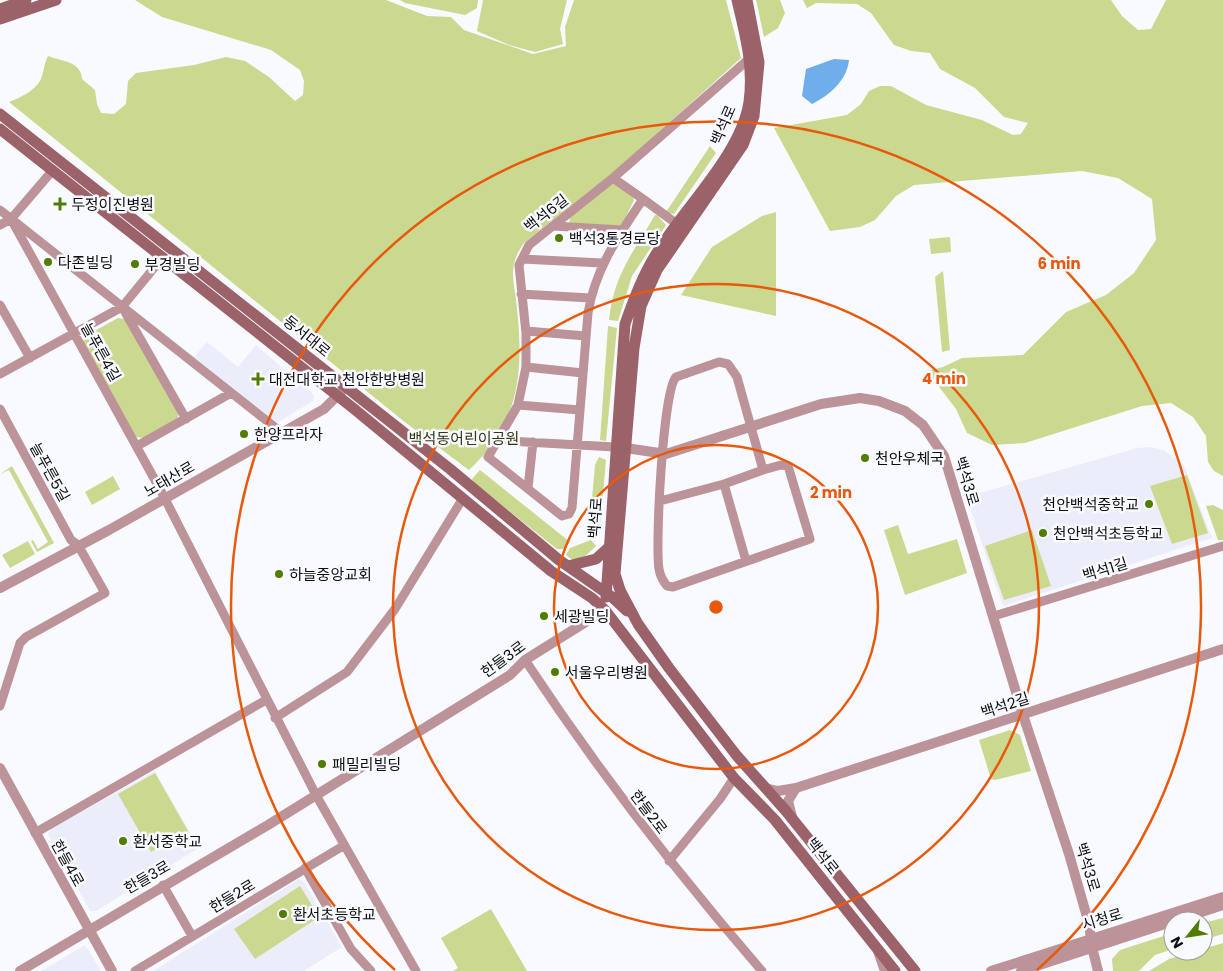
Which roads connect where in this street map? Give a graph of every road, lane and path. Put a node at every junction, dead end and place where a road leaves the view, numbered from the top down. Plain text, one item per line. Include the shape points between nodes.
1 (26, 0) edge
2 (56, 0) edge
3 (737, 0) edge
4 (747, 0) edge
5 (0, 9) edge
6 (0, 19) edge
7 (750, 58) junction
8 (0, 114) edge
9 (0, 129) edge
10 (53, 170) junction
11 (613, 178) junction
12 (643, 199) junction
13 (0, 210) edge
14 (11, 219) junction
15 (677, 224) junction
16 (0, 225) edge
17 (553, 226) junction
18 (622, 230) junction
19 (163, 257) junction
20 (522, 259) junction
21 (602, 263) junction
22 (521, 294) junction
23 (590, 298) junction
24 (0, 305) edge
25 (122, 307) junction
26 (526, 332) junction
27 (74, 333) junction
28 (586, 336) junction
29 (30, 358) junction
30 (526, 368) junction
31 (583, 373) junction
32 (0, 374) edge
33 (346, 387) junction
34 (231, 393) junction
35 (338, 396) junction
36 (518, 405) junction
37 (0, 409) edge
38 (580, 410) junction
39 (186, 419) junction
40 (751, 427) junction
41 (281, 432) junction
42 (500, 436) junction
43 (533, 442) junction
44 (577, 444) junction
45 (137, 446) junction
46 (620, 448) junction
47 (662, 453) junction
48 (763, 470) junction
49 (724, 484) junction
50 (528, 488) junction
51 (463, 498) junction
52 (164, 499) junction
53 (660, 501) junction
54 (78, 545) junction
55 (1223, 546) edge
56 (608, 548) junction
57 (746, 561) junction
58 (568, 566) junction
59 (615, 574) junction
60 (0, 588) edge
61 (609, 595) junction
62 (605, 610) junction
63 (994, 616) junction
64 (638, 624) junction
65 (1223, 649) edge
66 (525, 660) junction
67 (266, 700) junction
68 (0, 706) edge
69 (1023, 715) junction
70 (275, 718) junction
71 (0, 768) edge
72 (734, 778) junction
73 (765, 788) junction
74 (796, 788) junction
75 (316, 795) junction
76 (793, 820) junction
77 (35, 833) junction
78 (343, 846) junction
79 (669, 862) junction
80 (305, 868) junction
81 (163, 885) junction
82 (1223, 898) edge
83 (1223, 905) edge
84 (88, 930) junction
85 (192, 936) junction
86 (1091, 943) junction
87 (877, 948) junction
88 (20, 971) edge
89 (112, 971) edge
90 (135, 971) edge
91 (372, 971) edge
92 (416, 971) edge
93 (762, 971) edge
94 (885, 971) edge
95 (896, 971) edge
96 (915, 971) edge
97 (991, 971) edge
98 (1020, 971) edge
99 (1098, 971) edge

1 - 5 main road
2 - 6 main road
3 - 7 main road, 백석로
4 - 46 main road, 백석로 via 759,62 754,116 736,157 656,270 645,293 637,323
7 - 11 street, 백석6길
7 - 15 main road, 백석로 via 748,104 739,129 723,162
8 - 33 main road, 동서대로
9 - 10 main road, 동서대로
10 - 14 street
10 - 19 main road, 동서대로
11 - 12 street
11 - 17 street, 백석6길
12 - 15 street
12 - 18 street
13 - 14 street
14 - 16 street
14 - 25 street
14 - 27 street, 늘푸른4길
15 - 46 main road, 백석로 via 636,292 625,324
17 - 18 street
17 - 20 street, 백석6길 via 529,244
18 - 21 street
19 - 25 street
19 - 35 main road, 동서대로
20 - 21 street
20 - 22 street via 519,265
21 - 23 street
22 - 23 street
22 - 26 street
23 - 28 street
24 - 29 street
25 - 27 street
25 - 34 street
25 - 39 street
26 - 28 street
26 - 30 street
27 - 29 street
27 - 45 street, 늘푸른4길
28 - 31 street
29 - 32 street
30 - 31 street
30 - 36 street
31 - 38 street
33 - 35 street, 노태산로
33 - 58 main road, 동서대로
34 - 39 street
34 - 41 street
35 - 41 street, 노태산로 via 324,409
35 - 51 main road, 동서대로
36 - 38 street
36 - 42 street
37 - 54 street, 늘푸른5길 via 71,540
38 - 44 street
39 - 45 street
40 - 47 street, 백석3로
40 - 47 street via 737,377 728,364 719,362 673,380
40 - 48 street
40 - 63 street, 백석3로 via 821,404 860,398 892,405 914,417 930,433 944,456
41 - 52 street, 노태산로
42 - 43 street, 백석3로 via 508,441
42 - 50 street via 488,457
43 - 44 street, 백석3로
43 - 50 street
44 - 46 street, 백석3로
44 - 50 street via 569,514 562,516
45 - 52 street, 늘푸른4길
46 - 47 street, 백석3로
46 - 56 main road, 백석로
46 - 59 main road, 백석로
47 - 53 street
48 - 49 street
48 - 57 street via 788,466 810,539
49 - 53 street
49 - 57 street
51 - 62 main road, 동서대로 via 550,571
51 - 70 street via 395,610 347,672
52 - 54 street, 노태산로
52 - 67 street
53 - 57 street via 659,570 667,586 673,587
54 - 60 street, 노태산로
54 - 68 street, 늘푸른5길 via 105,593 20,643
55 - 63 street, 백석1길
56 - 58 main road via 596,560
56 - 61 main road, 백석로
58 - 61 main road, 동서대로
59 - 61 main road
59 - 64 main road, 백석로
61 - 62 main road, 백석로
61 - 64 main road, 동서대로
62 - 66 street, 한들3로
62 - 72 main road, 백석로
63 - 69 street, 백석3로
64 - 73 main road, 백석로 via 737,756
65 - 69 street, 백석2길
66 - 75 street, 한들3로 via 510,675
66 - 79 street, 한들2로 via 569,727
67 - 70 street
67 - 77 street
69 - 74 street, 백석2길
69 - 86 street, 백석3로 via 1069,854
70 - 75 street
71 - 77 street, 한들4로
72 - 79 street
72 - 87 main road, 백석로 via 775,820
73 - 74 street, 백석2길 via 778,791
73 - 76 main road, 백석로
74 - 76 street via 788,801
75 - 78 street
75 - 81 street, 한들3로
76 - 96 main road, 백석로
77 - 84 street, 한들4로
78 - 80 street, 한들2로
78 - 92 street
79 - 93 street, 한들2로
80 - 85 street, 한들2로
80 - 91 street via 351,949
81 - 84 street, 한들3로
81 - 85 street
82 - 86 street, 시청로
83 - 86 street, 시청로
84 - 88 street, 한들3로
84 - 89 street, 한들4로
85 - 90 street, 한들2로
86 - 97 street, 시청로
86 - 98 street, 시청로
86 - 99 street, 백석3로
87 - 94 street
87 - 95 main road, 백석로

